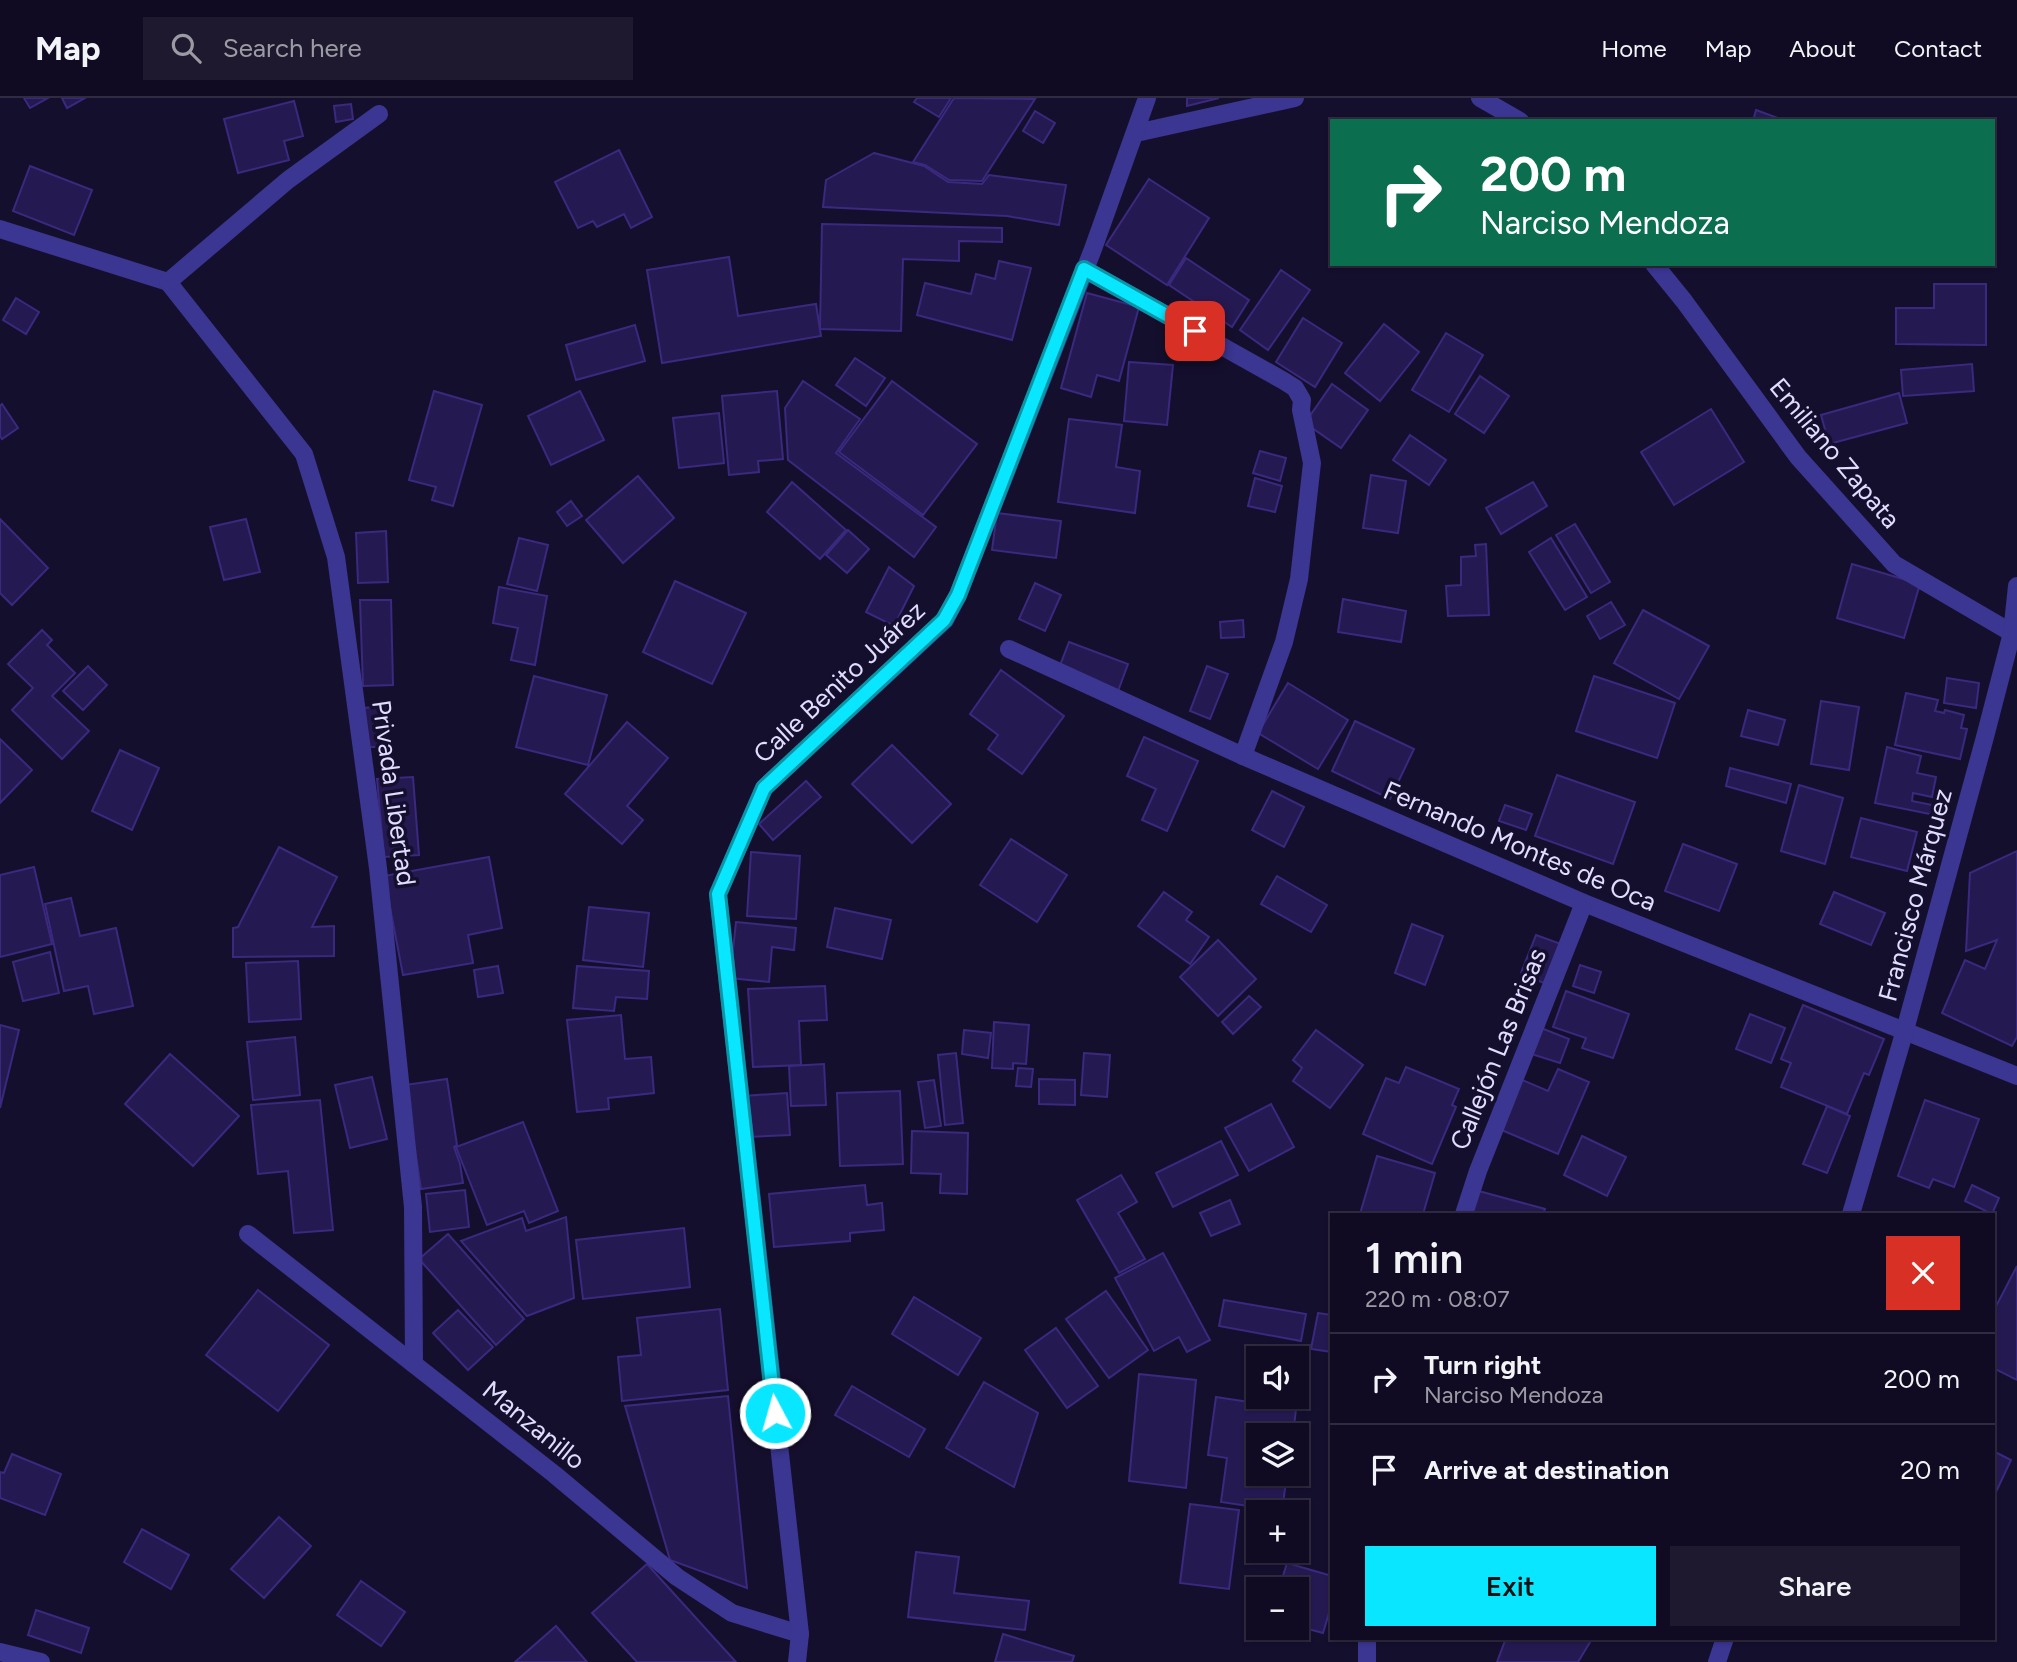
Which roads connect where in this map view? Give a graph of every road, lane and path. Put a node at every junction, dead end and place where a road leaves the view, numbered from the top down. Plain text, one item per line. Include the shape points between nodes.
1 (1147, 98) edge
2 (1295, 98) edge
3 (1480, 98) edge
4 (379, 114) dead end
5 (1517, 119) edge
6 (1136, 134) junction
7 (0, 229) edge
8 (1656, 266) edge
9 (1084, 269) junction
10 (168, 282) junction
11 (2017, 586) edge
12 (2012, 633) junction
13 (1009, 649) dead end
14 (1243, 756) junction
15 (1584, 903) junction
16 (1905, 1030) junction
17 (2017, 1076) edge
18 (1464, 1213) edge
19 (1851, 1213) edge
20 (248, 1234) dead end
21 (414, 1364) junction
22 (800, 1634) junction
23 (1367, 1640) edge
24 (1724, 1640) edge
25 (0, 1652) edge
26 (41, 1662) edge
27 (797, 1662) edge
28 (1367, 1662) edge
29 (1717, 1662) edge

1 - 6 street, Calle Benito Juárez
2 - 6 street
3 - 5 street
4 - 10 street via 288,180
6 - 9 street, Calle Benito Juárez
7 - 10 street
8 - 12 street, Emiliano Zapata via 1798,457 1894,564
9 - 14 street via 1284,381 1302,400 1312,463 1299,579 1284,642
9 - 22 street, Calle Benito Juárez via 958,595 944,620 764,788 718,894
10 - 21 street, Privada Libertad via 304,454 336,557 378,868 413,1206
11 - 12 street, Francisco Márquez
12 - 16 street, Francisco Márquez
13 - 14 street, Fernando Montes de Oca
14 - 15 street, Fernando Montes de Oca
15 - 16 street, Fernando Montes de Oca
15 - 18 street, Callejón Las Brisas
16 - 17 street, Fernando Montes de Oca
16 - 19 street, Francisco Márquez
20 - 21 street, Manzanillo
21 - 22 street, Manzanillo via 677,1577 732,1613
22 - 27 street, Calle Benito Juárez
23 - 28 street
24 - 29 street
25 - 26 street

